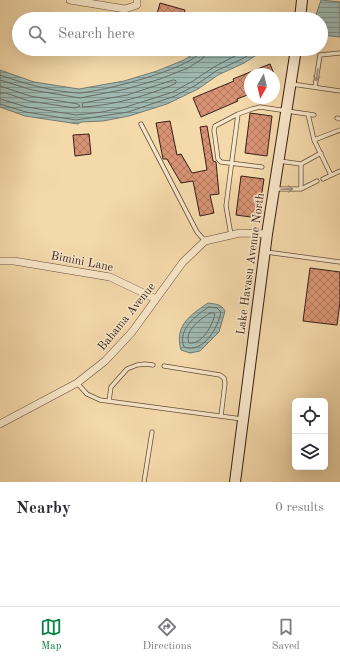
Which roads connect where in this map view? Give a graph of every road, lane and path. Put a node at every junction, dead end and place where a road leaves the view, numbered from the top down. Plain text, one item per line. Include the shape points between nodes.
1 (70, 0) edge
2 (302, 0) edge
3 (137, 2) edge
4 (301, 12) edge
5 (340, 52) edge
6 (328, 54) edge
7 (295, 56) edge
8 (320, 56) edge
9 (291, 84) junction
10 (315, 87) junction
11 (340, 91) edge
12 (286, 110) junction
13 (238, 114) junction
14 (308, 114) junction
15 (314, 115) dead end
16 (141, 124) dead end
17 (340, 130) edge
18 (314, 140) junction
19 (321, 153) junction
20 (279, 160) junction
21 (232, 163) junction
22 (301, 164) junction
23 (262, 167) dead end
24 (340, 171) edge
25 (332, 175) junction
26 (323, 179) dead end
27 (317, 181) dead end
28 (301, 189) junction
29 (274, 190) junction
30 (267, 234) junction
31 (231, 235) junction
32 (205, 241) junction
33 (266, 252) junction
34 (0, 261) edge
35 (340, 262) edge
36 (156, 299) junction
37 (153, 365) dead end
38 (164, 366) dead end
39 (77, 383) junction
40 (109, 401) junction
41 (221, 416) junction
42 (244, 419) junction
43 (0, 424) edge
44 (152, 432) dead end
45 (144, 482) edge
46 (235, 482) edge

1 - 3 street via 125,9
2 - 4 main road
5 -> 6 lane
7 - 9 main road, Lake Havasu Avenue North
8 -> 10 lane
9 - 10 lane
9 - 12 main road, Lake Havasu Avenue North
10 - 11 lane
12 - 13 lane via 260,108
12 - 14 lane
12 - 20 main road, Lake Havasu Avenue North
13 - 21 lane
13 - 21 lane via 215,126 214,130 218,159 221,162
14 - 15 lane
14 - 18 lane
16 - 32 lane
17 - 18 lane
18 - 19 lane
19 - 22 lane
19 - 25 lane
20 - 22 lane
20 - 29 main road, Lake Havasu Avenue North
21 - 23 lane
21 - 31 lane via 226,206
22 - 28 lane
24 - 25 lane
25 - 26 lane
27 - 28 lane
29 -> 28 lane
29 - 30 main road, Lake Havasu Avenue North
30 - 31 street
30 - 33 main road, Lake Havasu Avenue North
31 - 32 street
32 - 36 street, Bahama Avenue via 183,262
33 - 35 lane
33 - 42 main road, Lake Havasu Avenue North
34 - 36 street, Bimini Lane via 14,261 110,277
36 - 39 street, Bahama Avenue via 132,332 106,361
37 - 40 lane via 137,365 127,369 111,387
38 - 41 lane via 220,374 225,383
39 - 40 lane via 87,394
39 - 43 street, Bahama Avenue
40 - 41 lane
41 - 42 lane
42 - 46 main road, Lake Havasu Avenue North
44 - 45 lane

